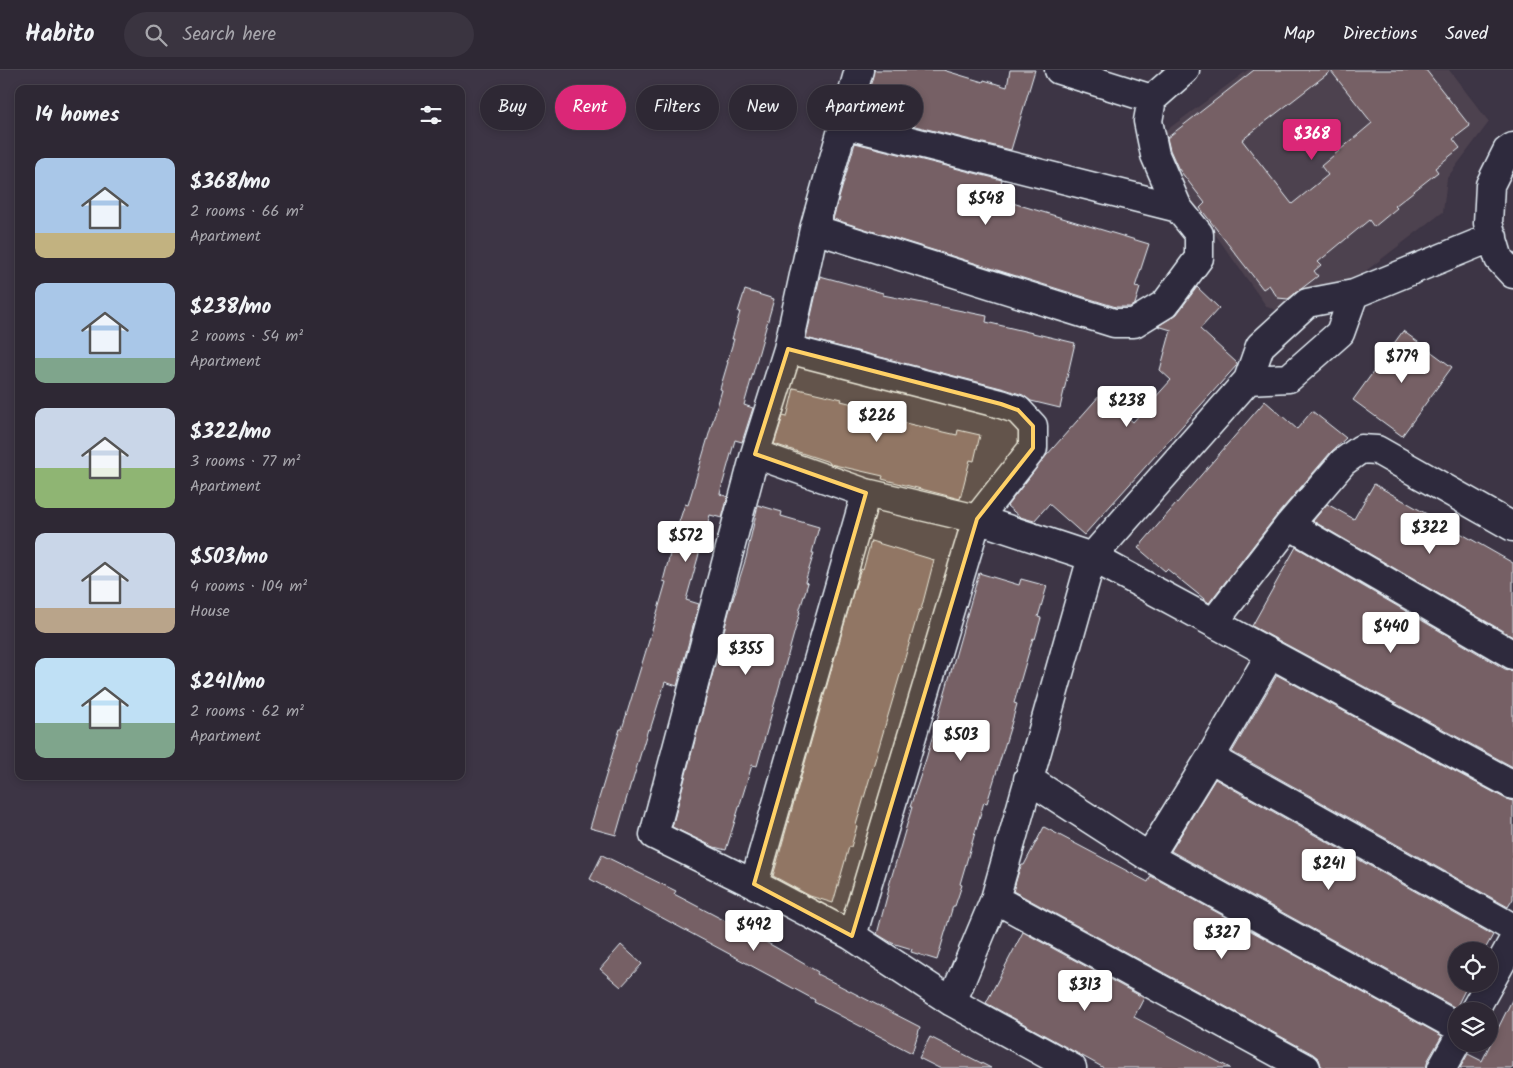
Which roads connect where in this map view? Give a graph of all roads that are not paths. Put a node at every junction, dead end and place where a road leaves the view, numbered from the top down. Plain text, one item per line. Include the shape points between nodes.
1 (859, 70) edge
2 (1059, 70) edge
3 (1186, 70) edge
4 (855, 85) edge
5 (1152, 99) junction
6 (841, 130) edge
7 (867, 130) edge
8 (1513, 146) edge
9 (1178, 208) junction
10 (814, 229) junction
11 (1492, 237) junction
12 (1513, 274) edge
13 (1354, 294) junction
14 (788, 349) junction
15 (1248, 380) junction
16 (754, 454) junction
17 (866, 493) junction
18 (977, 519) junction
19 (1289, 525) junction
20 (1513, 527) edge
21 (1092, 557) junction
22 (1214, 622) junction
23 (1270, 655) junction
24 (1513, 655) edge
25 (1210, 758) junction
26 (1028, 779) junction
27 (1513, 785) edge
28 (1149, 857) junction
29 (754, 884) junction
30 (995, 899) junction
31 (1513, 928) edge
32 (852, 936) junction
33 (1513, 942) edge
34 (952, 1002) junction
35 (1479, 1002) edge
36 (1448, 1022) edge
37 (1451, 1052) edge
38 (1072, 1068) edge
39 (1306, 1068) edge
40 (1442, 1068) edge

1 - 4 street
2 - 5 street
3 - 5 street
5 - 9 street via 1148,121 1154,155
6 - 10 street
7 - 9 street
8 - 11 street via 1507,151 1490,185 1488,223
9 - 10 street via 1199,234 1199,258 1165,304 1134,322 1114,323
10 - 14 street
11 - 12 street via 1500,259
11 - 13 street
13 - 15 street via 1307,303 1260,346
13 - 15 street via 1340,333 1289,378
14 - 16 street
14 - 18 street via 1018,410 1033,426 1033,448
15 - 21 street
16 - 17 street
16 - 29 street via 654,835
17 - 18 street
17 - 29 street
18 - 21 street
18 - 32 street
19 - 20 street via 1343,462 1361,449 1377,450
19 - 22 street
19 - 24 street
21 - 22 street
21 - 26 street
22 - 23 street
23 - 25 street
23 - 27 street
25 - 28 street
25 - 31 street
26 - 28 street
26 - 30 street
28 - 36 street
29 - 32 street
30 - 34 street
30 - 39 street
32 - 34 street
33 - 35 street
34 - 38 street
37 - 40 street

